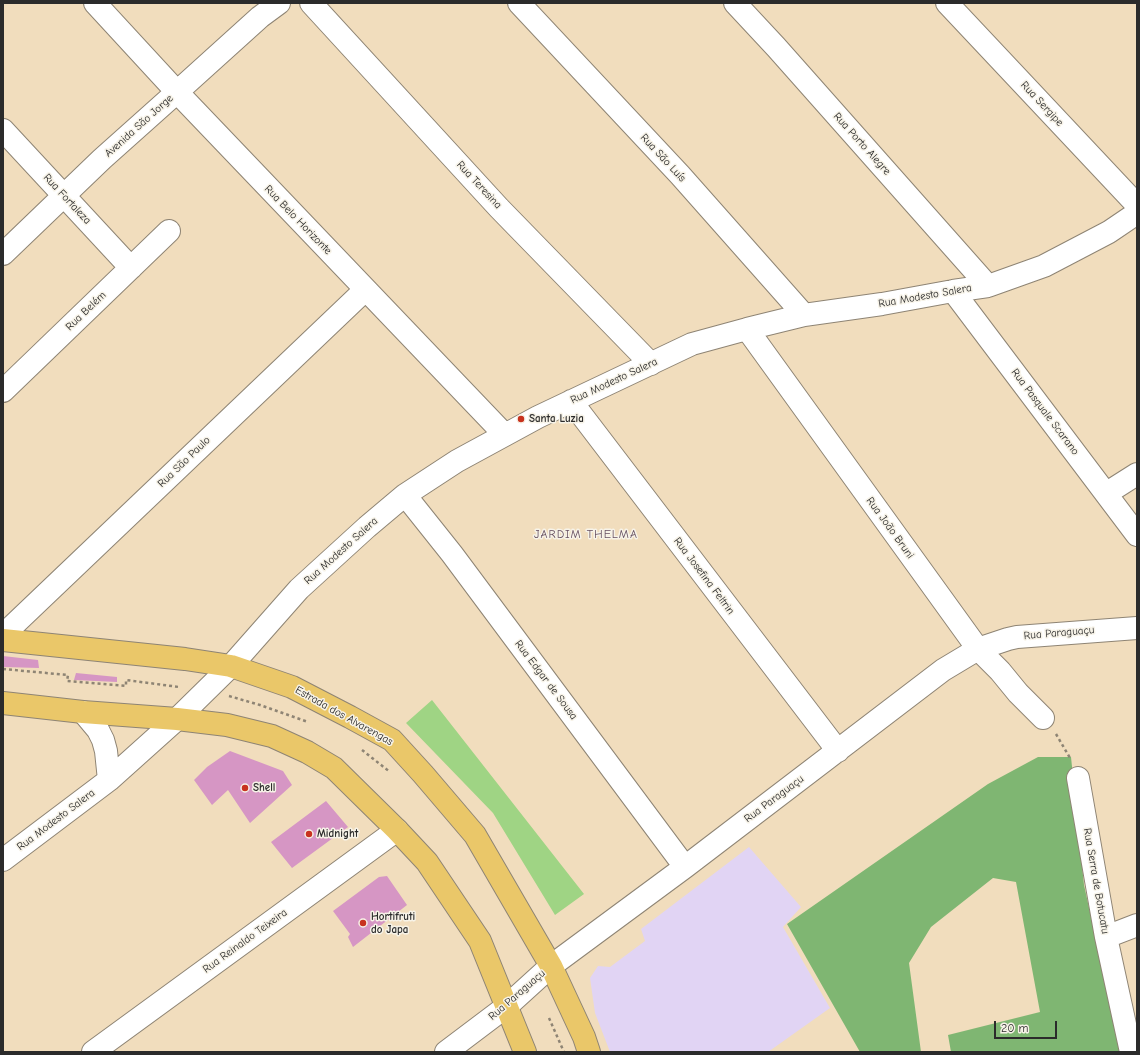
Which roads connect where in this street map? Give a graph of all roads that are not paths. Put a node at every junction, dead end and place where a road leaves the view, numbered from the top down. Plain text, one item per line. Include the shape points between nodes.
1 (95, 3) edge
2 (280, 3) edge
3 (311, 3) edge
4 (519, 3) edge
5 (735, 3) edge
6 (947, 3) edge
7 (177, 92) junction
8 (3, 130) edge
9 (64, 195) junction
10 (1137, 206) edge
11 (1137, 213) edge
12 (169, 231) dead end
13 (3, 254) edge
14 (131, 268) junction
15 (988, 286) junction
16 (365, 290) junction
17 (953, 290) junction
18 (804, 316) junction
19 (747, 329) junction
20 (651, 364) junction
21 (3, 391) edge
22 (571, 401) junction
23 (504, 434) junction
24 (1137, 474) edge
25 (1107, 493) junction
26 (405, 495) junction
27 (1137, 534) edge
28 (1137, 628) edge
29 (3, 635) edge
30 (3, 640) edge
31 (978, 649) junction
32 (230, 666) junction
33 (3, 703) edge
34 (84, 712) junction
35 (1043, 718) road end
36 (177, 719) junction
37 (838, 751) junction
38 (1078, 778) road end
39 (109, 780) junction
40 (397, 830) junction
41 (3, 860) edge
42 (685, 867) junction
43 (1137, 925) edge
44 (1106, 937) junction
45 (551, 966) junction
46 (507, 1006) junction
47 (93, 1052) edge
48 (446, 1052) edge
49 (525, 1052) edge
50 (590, 1052) edge
51 (1131, 1052) edge

1 - 7 street, Rua Belo Horizonte
2 - 7 street, Avenida São Jorge via 260,17
3 - 20 street, Rua Teresina via 499,208
4 - 18 street, Rua São Luís via 680,175
5 - 15 street, Rua Porto Alegre
6 - 10 street, Rua Sergipe
7 - 9 street, Avenida São Jorge
7 - 16 street, Rua Belo Horizonte
8 - 9 street, Rua Fortaleza
9 - 13 street, Avenida São Jorge
9 - 14 street, Rua Fortaleza
11 - 15 street, Rua Modesto Salera via 1109,232 1044,266
12 - 14 street, Rua Belém
14 - 21 street, Rua Belém
15 - 17 street, Rua Modesto Salera
16 - 23 street, Rua Belo Horizonte
16 - 29 street, Rua São Paulo
17 - 18 street, Rua Modesto Salera
17 - 25 street, Rua Pasquale Scarano
18 - 19 street, Rua Modesto Salera
19 - 20 street, Rua Modesto Salera via 692,344
19 - 31 street, Rua João Bruni
20 - 22 street, Rua Modesto Salera
22 - 23 street, Rua Modesto Salera
22 - 37 street, Rua Josefina Feltrin
23 - 26 street, Rua Modesto Salera
24 - 25 street
25 - 27 street, Rua Pasquale Scarano
26 - 32 street, Rua Modesto Salera via 367,526 299,589
26 - 42 street, Rua Edgar de Sousa via 452,554
28 - 31 street, Rua Paraguaçu via 1018,637
30 - 32 main road, Estrada dos Alvarengas
31 - 35 street, Rua João Bruni
31 - 37 street, Rua Paraguaçu via 943,670
32 - 36 street, Rua Modesto Salera
32 - 45 main road, Estrada dos Alvarengas via 292,687 392,740 475,835
33 - 34 main road
34 - 36 main road
34 - 39 street via 103,740
36 - 39 street, Rua Modesto Salera
36 - 40 main road via 227,725 272,736 307,752 334,768
37 - 42 street, Rua Paraguaçu
38 - 44 street, Rua Serra de Botucatu
39 - 41 street, Rua Modesto Salera
40 - 46 main road via 427,862 480,941
40 - 47 street, Rua Reinaldo Teixeira
42 - 45 street, Rua Paraguaçu
43 - 44 street
44 - 51 street, Rua Serra de Botucatu
45 - 46 street, Rua Paraguaçu
45 - 50 main road, Estrada dos Alvarengas
46 - 48 street, Rua Paraguaçu
46 - 49 main road

